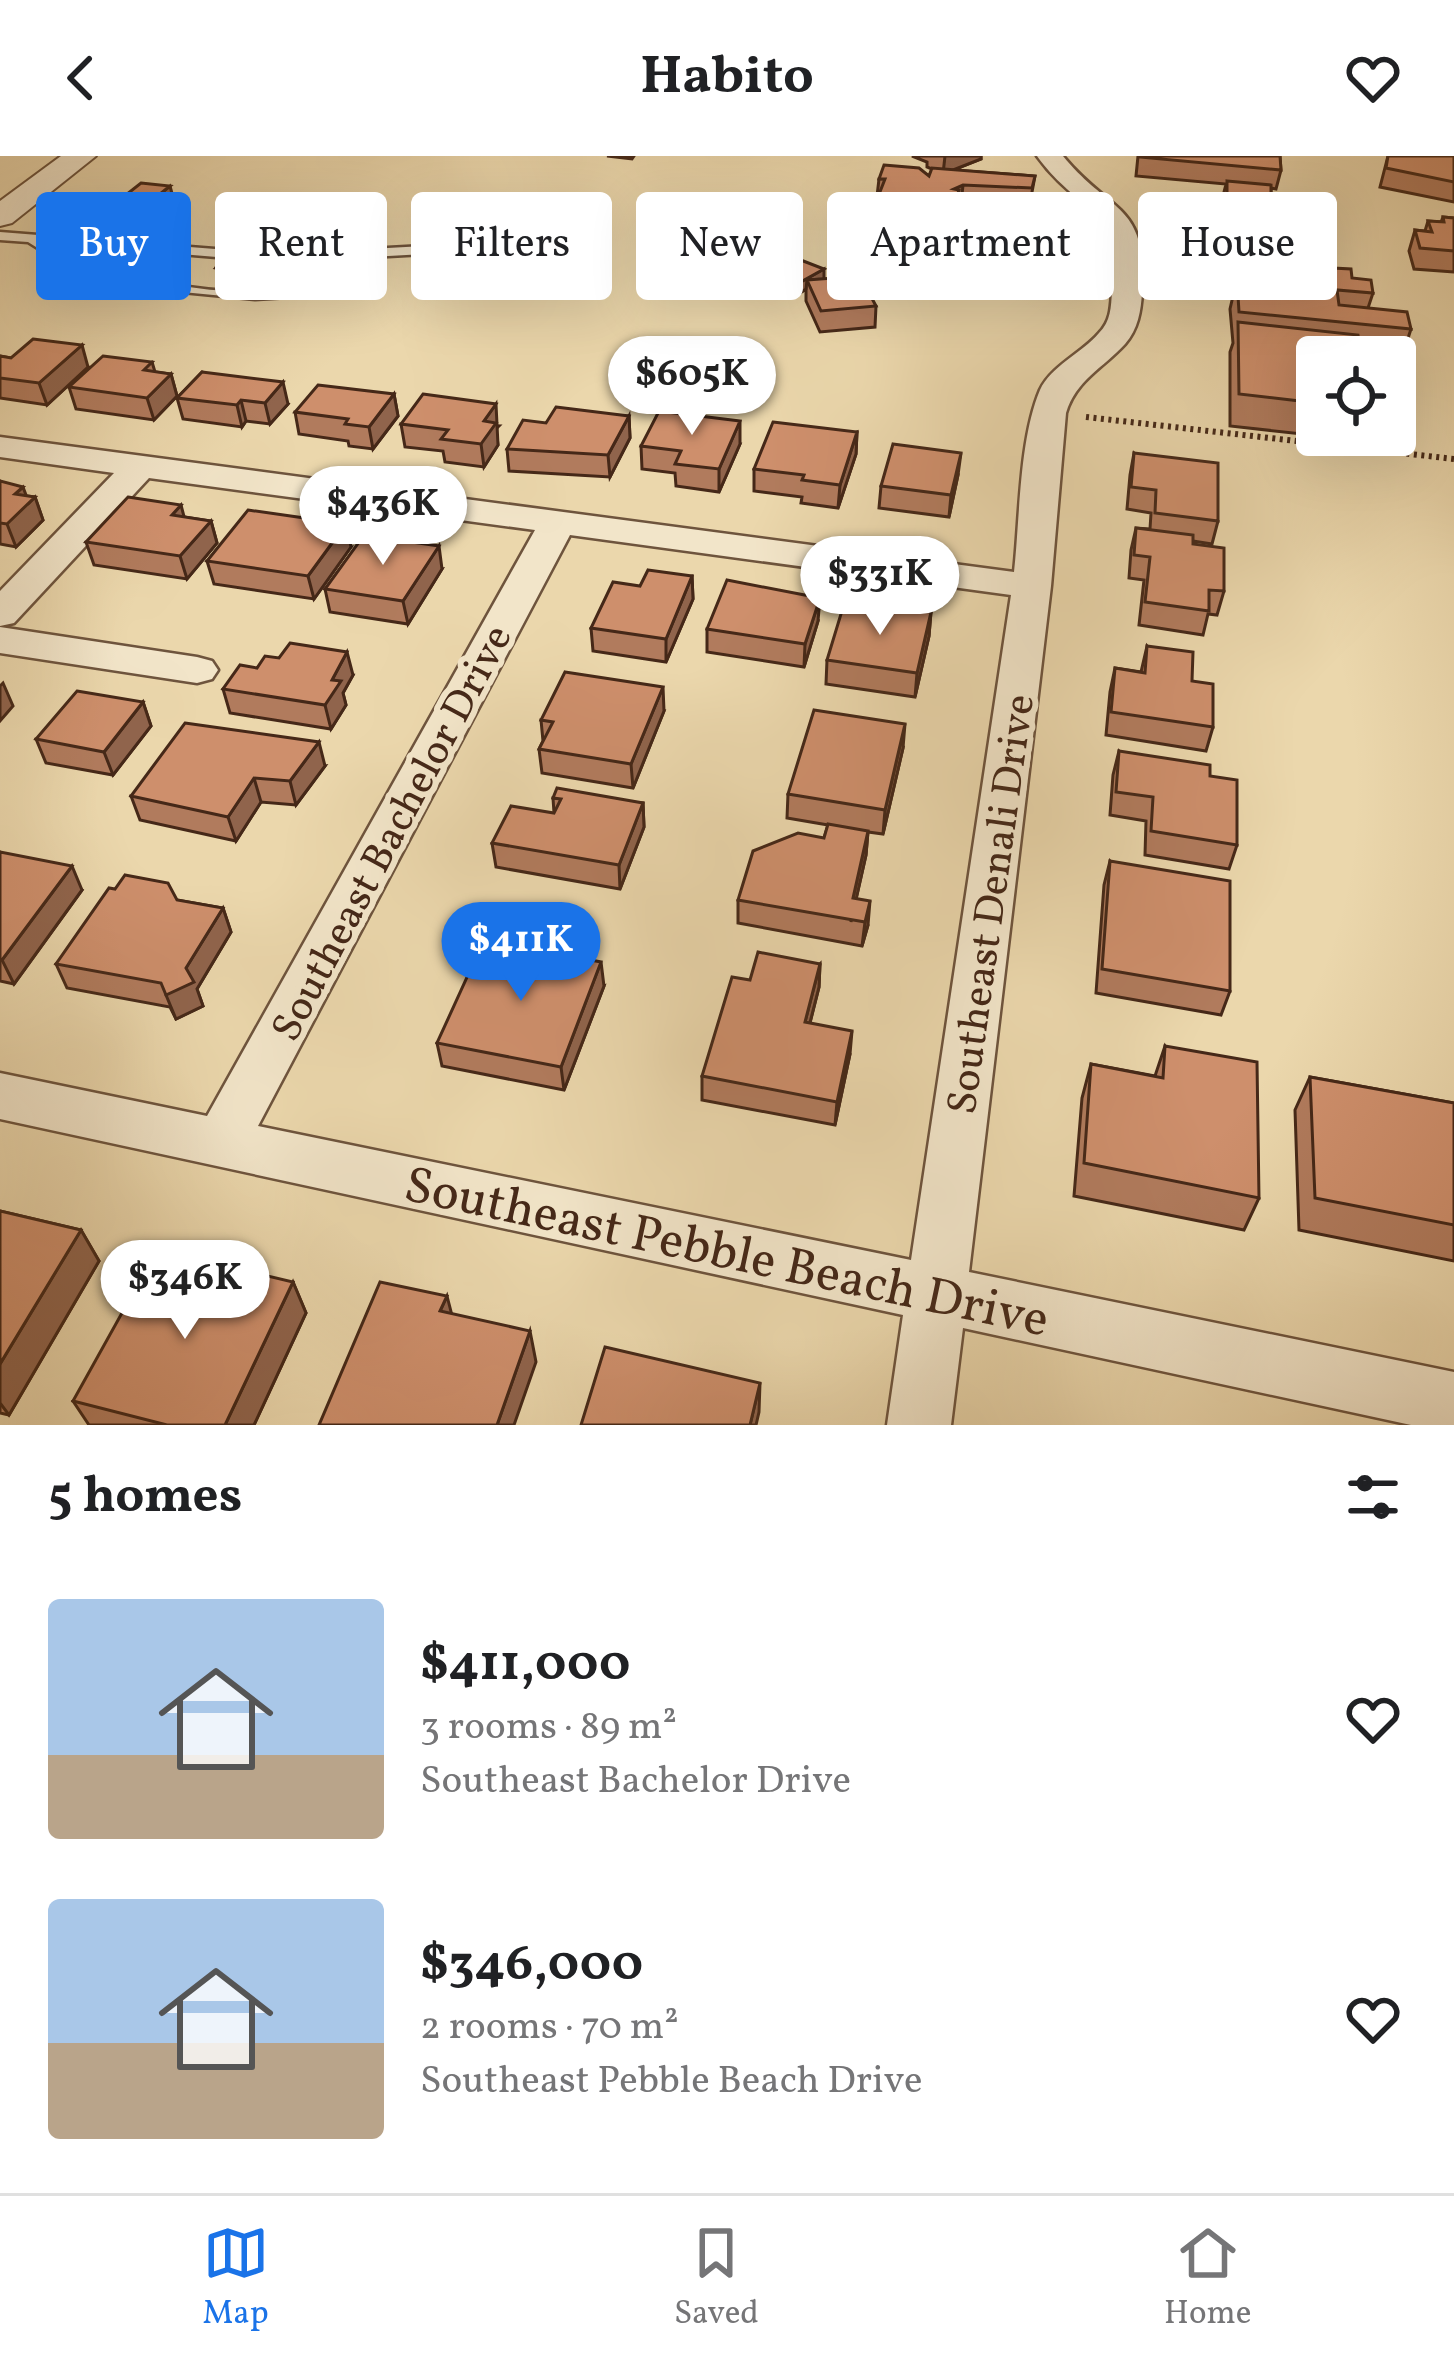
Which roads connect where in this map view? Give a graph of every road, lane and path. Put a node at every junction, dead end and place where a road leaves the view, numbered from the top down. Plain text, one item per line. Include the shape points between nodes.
1 (80, 156) edge
2 (1050, 156) edge
3 (0, 216) edge
4 (0, 236) edge
5 (28, 239) junction
6 (215, 253) edge
7 (215, 289) edge
8 (1049, 413) junction
9 (0, 447) edge
10 (1454, 459) edge
11 (140, 466) junction
12 (558, 522) junction
13 (1032, 586) junction
14 (0, 614) edge
15 (0, 640) edge
16 (197, 670) dead end
17 (0, 1096) edge
18 (221, 1143) junction
19 (937, 1294) junction
20 (1454, 1403) edge
21 (919, 1425) edge

1 - 3 street
2 - 8 street, Southeast Denali Drive via 1113,215 1130,256 1125,317 1114,338 1058,386
4 - 5 lane
5 - 6 lane
5 - 7 lane via 62,258
8 - 10 path
8 - 13 street, Southeast Denali Drive
9 - 11 street
11 - 12 street
11 - 14 street
12 - 13 street
12 - 18 street, Southeast Bachelor Drive
13 - 19 street, Southeast Denali Drive
15 - 16 street
17 - 18 street, Southeast Pebble Beach Drive
18 - 19 street, Southeast Pebble Beach Drive
19 - 20 street, Southeast Pebble Beach Drive
19 - 21 street, Southeast Denali Drive

